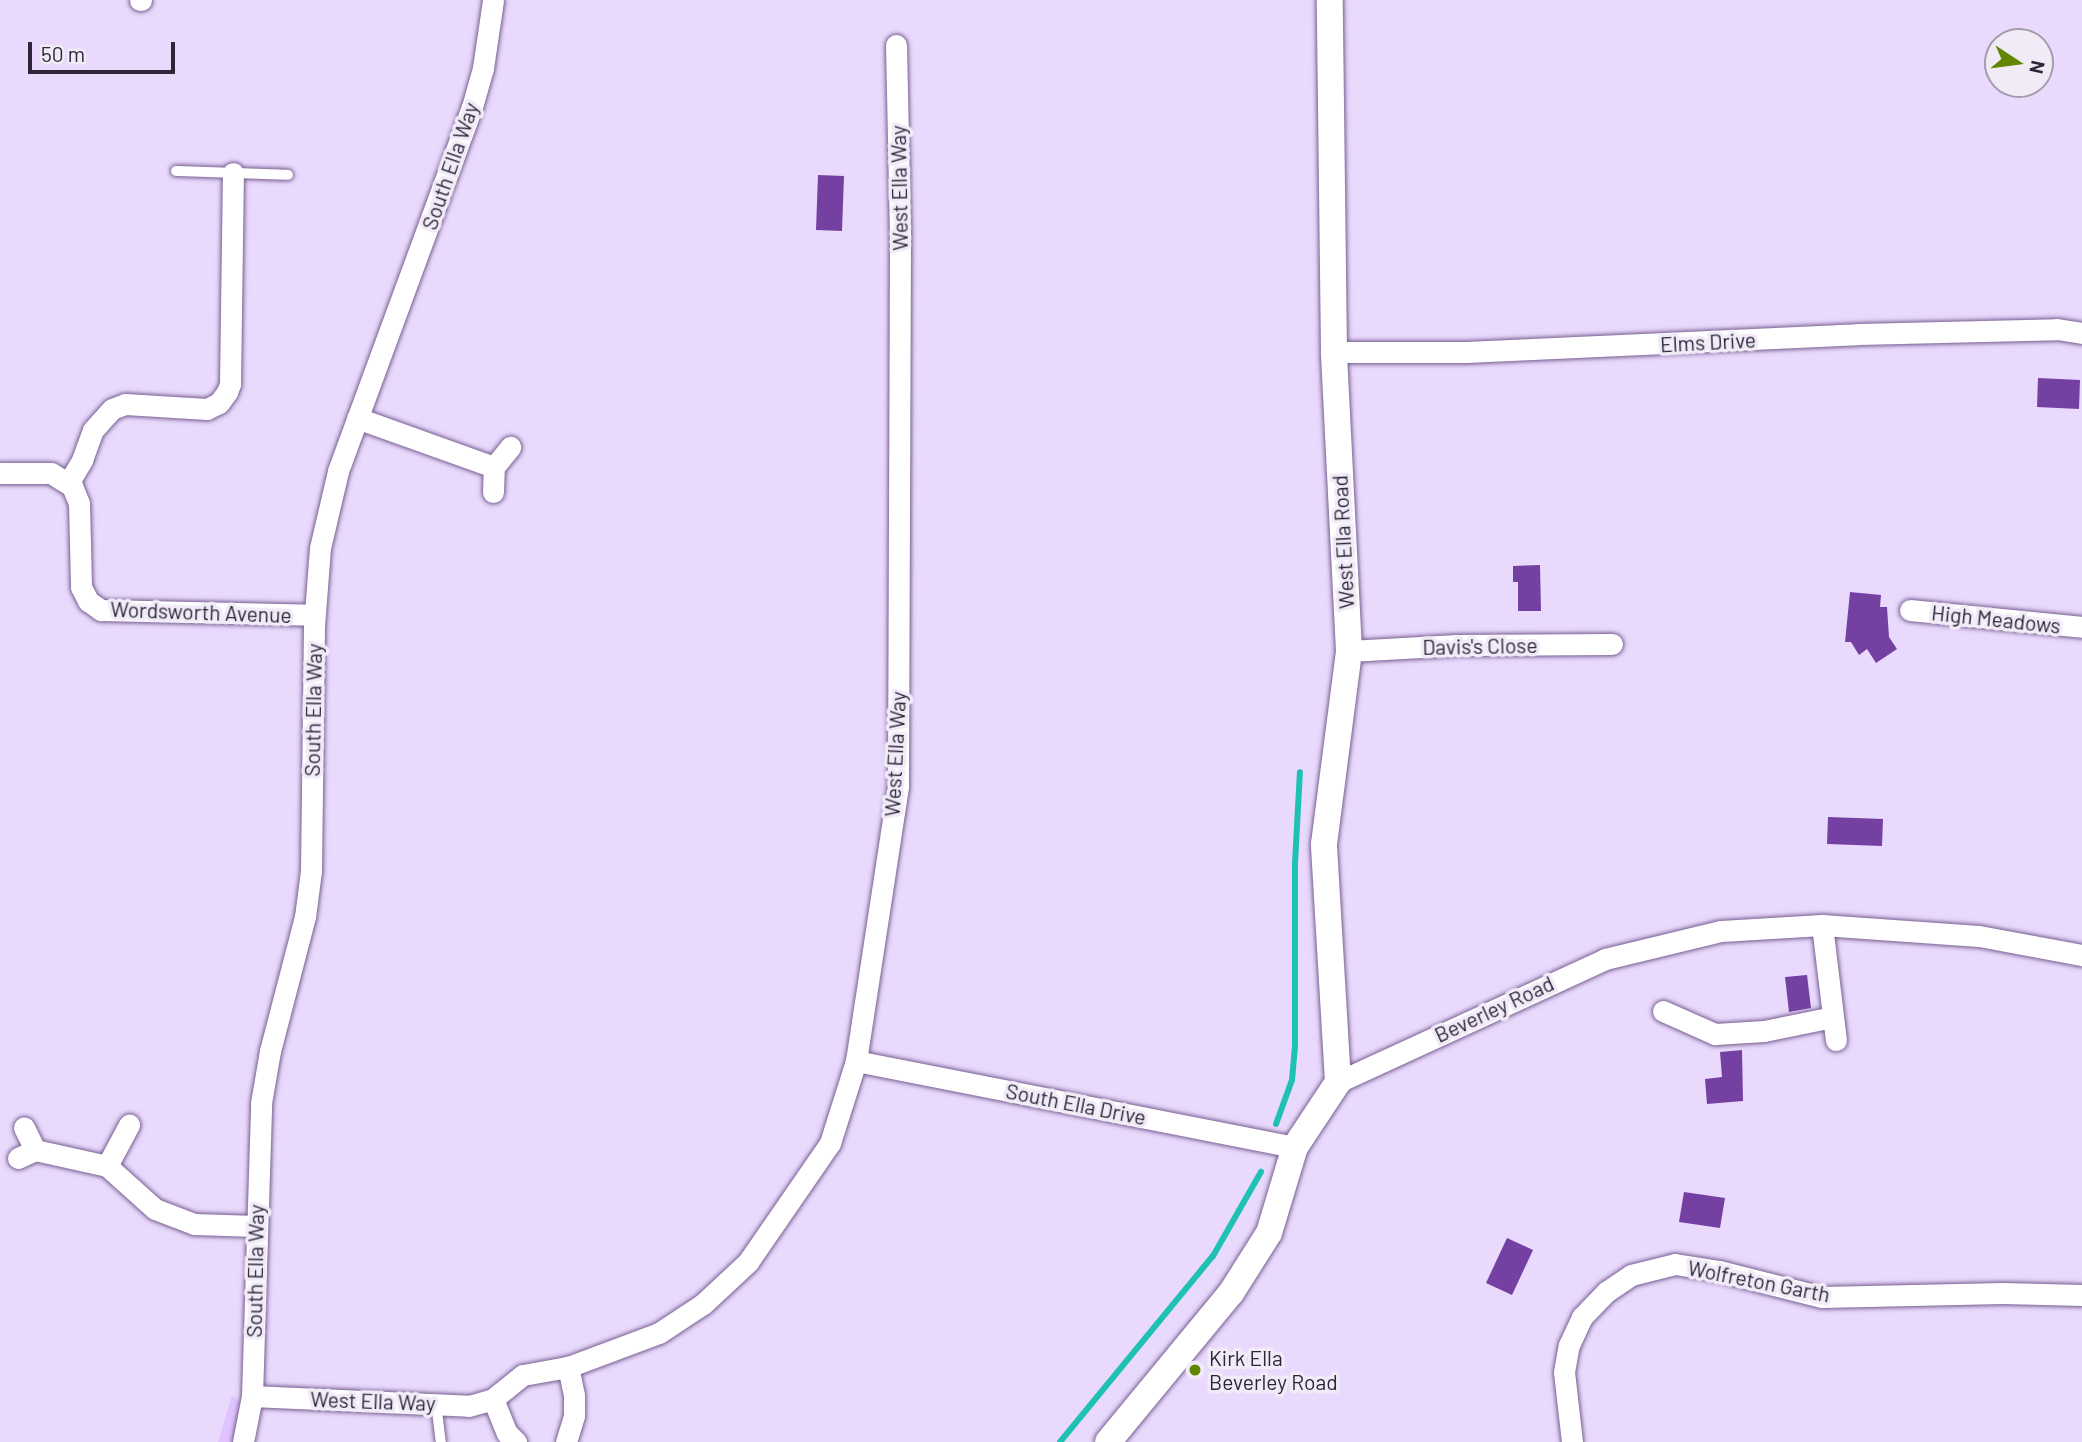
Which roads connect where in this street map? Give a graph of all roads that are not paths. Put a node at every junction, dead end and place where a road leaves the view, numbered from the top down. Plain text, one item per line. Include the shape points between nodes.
1 (493, 0) edge
2 (1330, 0) edge
3 (896, 45) dead end
4 (176, 171) dead end
5 (233, 173) junction
6 (288, 175) dead end
7 (2082, 333) edge
8 (1334, 352) junction
9 (357, 418) junction
10 (510, 447) dead end
11 (494, 467) junction
12 (0, 473) edge
13 (69, 482) junction
14 (493, 492) dead end
15 (1910, 610) dead end
16 (314, 615) junction
17 (2082, 627) edge
18 (1612, 644) dead end
19 (1349, 651) junction
20 (1822, 925) junction
21 (2082, 955) edge
22 (1677, 1012) dead end
23 (1833, 1017) junction
24 (1836, 1040) dead end
25 (856, 1061) junction
26 (1338, 1082) junction
27 (129, 1125) dead end
28 (24, 1127) dead end
29 (1295, 1147) junction
30 (107, 1166) junction
31 (256, 1226) junction
32 (2082, 1295) edge
33 (568, 1367) junction
34 (252, 1396) junction
35 (493, 1399) junction
36 (436, 1403) junction
37 (243, 1442) edge
38 (441, 1442) edge
39 (516, 1442) edge
40 (566, 1442) edge
41 (1108, 1442) edge
42 (1572, 1442) edge

1 - 9 street, South Ella Way via 472,107
2 - 8 street, West Ella Road
3 - 25 street, West Ella Way via 901,236 898,786
4 - 5 lane
5 - 6 lane
5 - 13 street via 227,392 219,403 207,408 125,404 112,409 93,430
7 - 8 street, Elms Drive via 1898,333 1466,352
8 - 19 street, West Ella Road
9 - 11 street
9 - 16 street, South Ella Way via 327,511
10 - 11 street
11 - 14 street
12 - 13 street via 51,473
13 - 16 street, Wordsworth Avenue via 79,503 81,587 94,606 109,611
15 - 17 street, High Meadows
16 - 31 street, South Ella Way via 311,871 305,917 264,1078
18 - 19 street, Davis's Close
19 - 26 street, West Ella Road via 1324,845
20 - 21 street, Beverley Road via 1979,936
20 - 23 street
20 - 26 street, Beverley Road via 1721,931 1605,959
22 - 23 street via 1715,1034 1764,1031
23 - 24 street
25 - 29 street, South Ella Drive
25 - 33 street, West Ella Way via 830,1143 748,1262 703,1304 659,1333
26 - 29 street
27 - 30 street
28 - 30 street via 26,1154
29 - 41 street via 1269,1233 1231,1293
30 - 31 street via 155,1209 194,1224
31 - 34 street, South Ella Way
32 - 42 street, Wolfreton Garth via 1822,1297 1675,1264 1630,1275 1605,1292 1582,1317 1569,1345 1564,1372
33 - 35 street, West Ella Way via 523,1375
33 - 40 street via 575,1395
34 - 36 street, West Ella Way
34 - 37 street, South Ella Way
35 - 36 street, West Ella Way via 469,1406
35 - 39 street via 507,1433
36 - 38 lane

